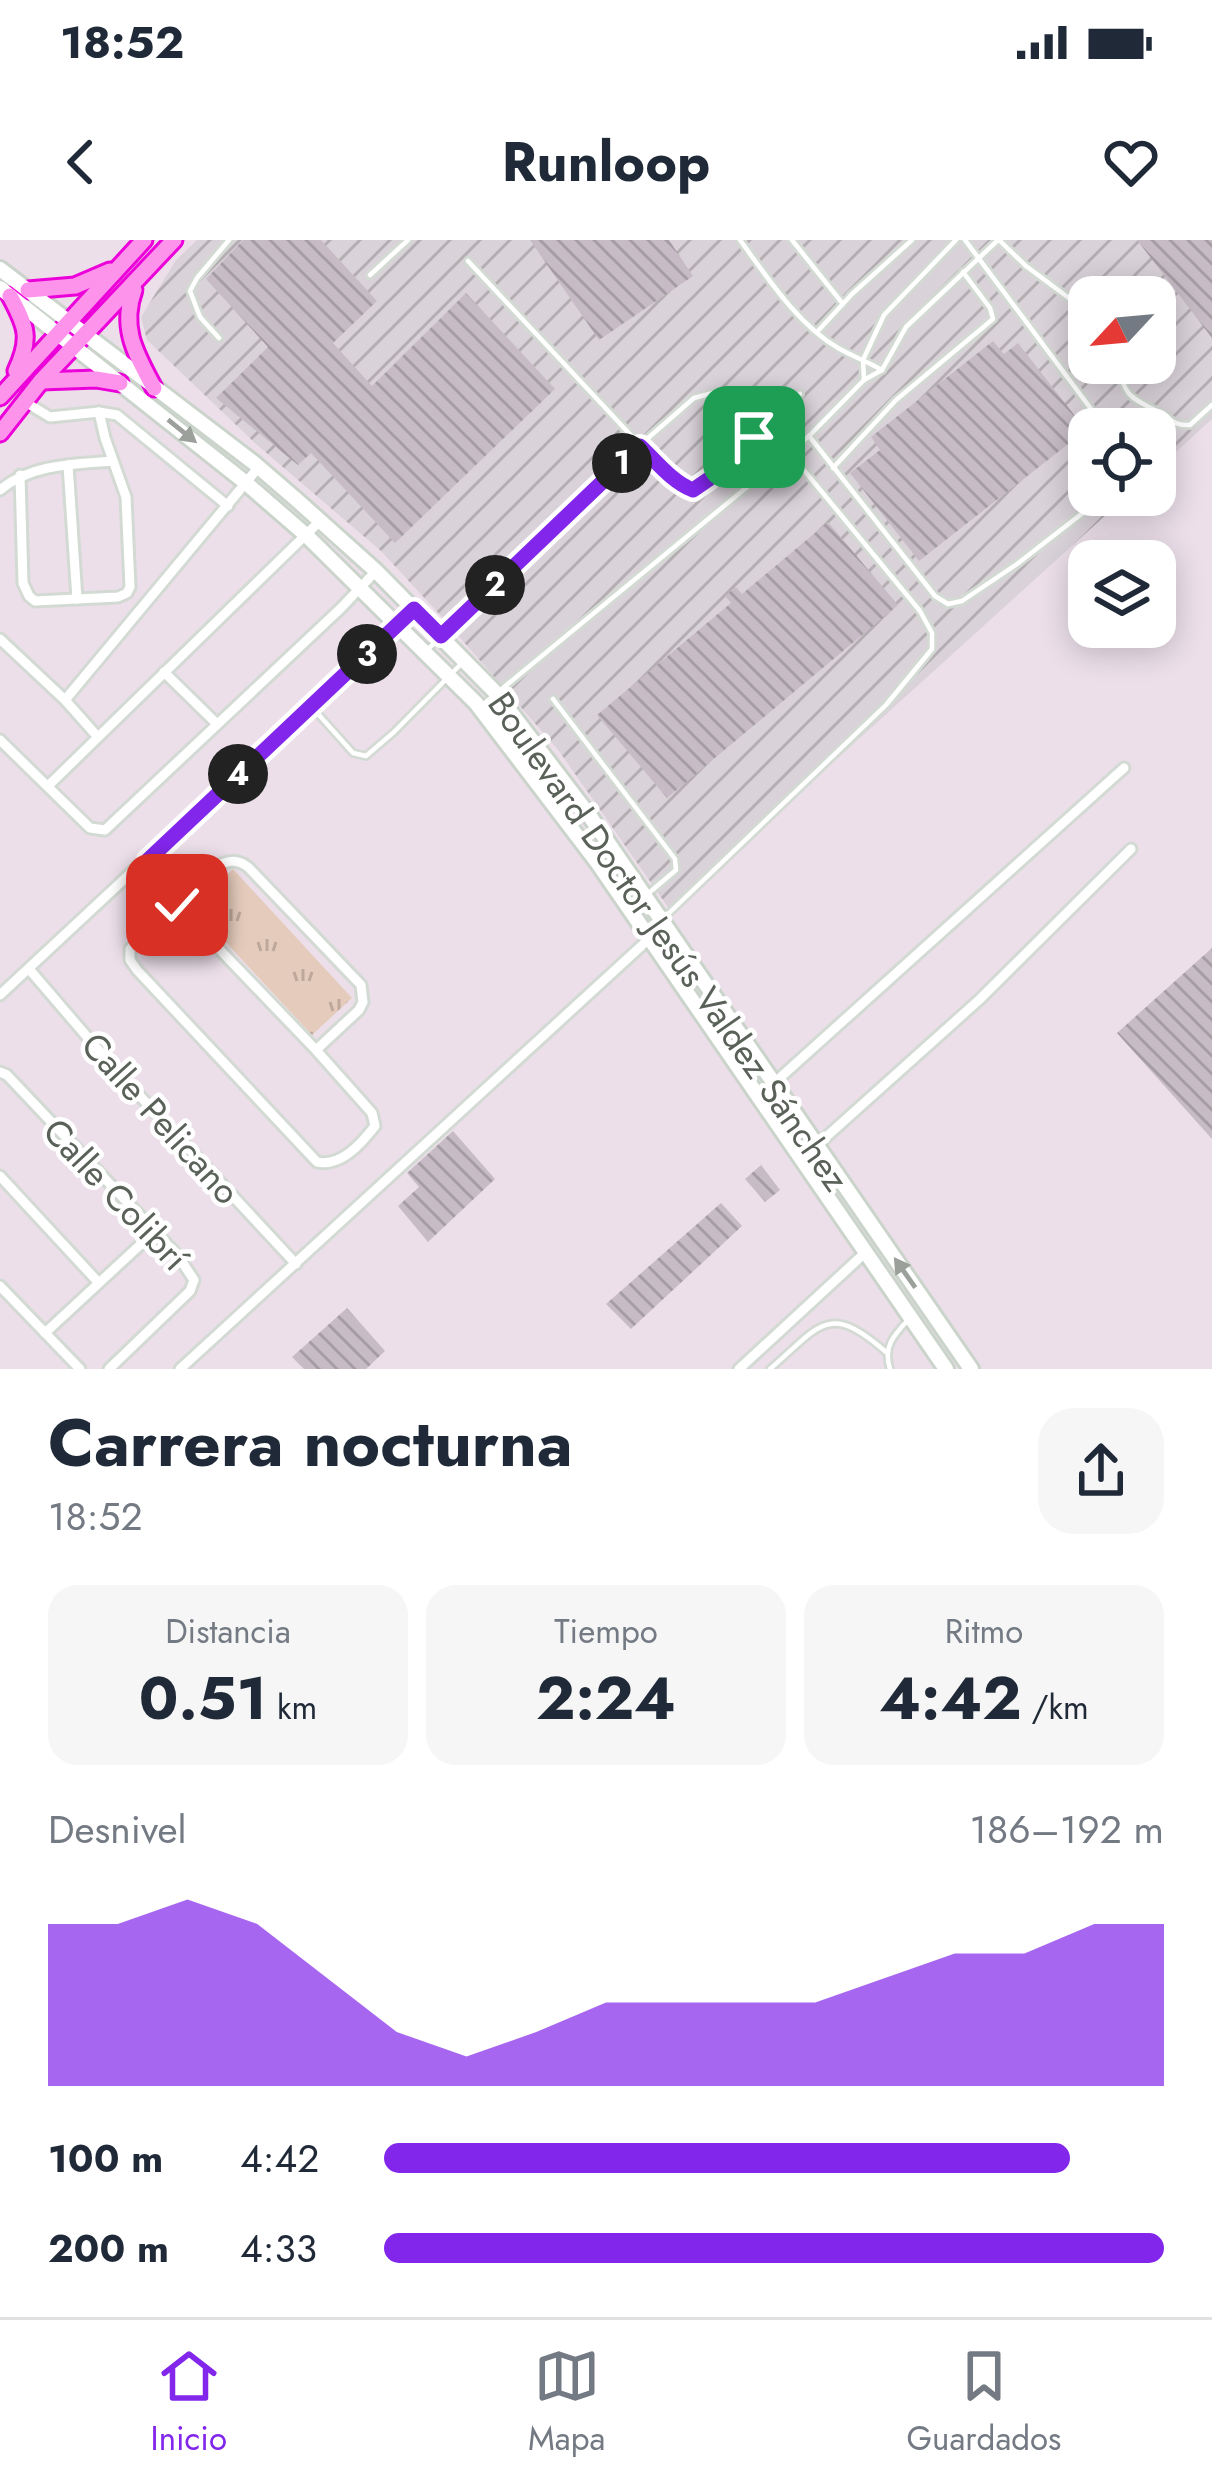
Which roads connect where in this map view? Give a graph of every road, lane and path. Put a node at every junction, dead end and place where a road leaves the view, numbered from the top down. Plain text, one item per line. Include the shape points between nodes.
1 (144, 240) edge
2 (174, 240) edge
3 (229, 240) edge
4 (409, 240) edge
5 (740, 240) edge
6 (792, 240) edge
7 (912, 240) edge
8 (956, 240) edge
9 (965, 240) edge
10 (998, 240) edge
11 (979, 257) junction
12 (468, 261) dead end
13 (123, 263) junction
14 (0, 269) edge
15 (963, 272) junction
16 (370, 275) dead end
17 (136, 282) junction
18 (28, 290) junction
19 (5, 292) edge
20 (1068, 298) edge
21 (842, 304) junction
22 (68, 321) junction
23 (817, 332) junction
24 (56, 334) junction
25 (87, 335) junction
26 (219, 338) dead end
27 (74, 348) junction
28 (863, 360) junction
29 (882, 370) junction
30 (864, 380) junction
31 (40, 381) junction
32 (120, 383) junction
33 (1123, 384) edge
34 (154, 388) junction
35 (4, 393) edge
36 (800, 394) dead end
37 (26, 402) junction
38 (1212, 405) edge
39 (1090, 408) edge
40 (99, 412) junction
41 (0, 433) edge
42 (809, 436) junction
43 (754, 437) junction
44 (640, 446) junction
45 (789, 452) junction
46 (113, 461) junction
47 (68, 465) junction
48 (259, 468) junction
49 (833, 468) junction
50 (20, 475) junction
51 (246, 483) junction
52 (0, 490) edge
53 (228, 506) junction
54 (1079, 516) edge
55 (321, 520) junction
56 (307, 536) junction
57 (376, 572) junction
58 (361, 587) junction
59 (77, 599) junction
60 (414, 609) junction
61 (398, 625) junction
62 (441, 636) junction
63 (0, 640) edge
64 (426, 651) junction
65 (465, 660) junction
66 (164, 672) junction
67 (449, 675) junction
68 (496, 693) junction
69 (553, 699) dead end
70 (65, 700) junction
71 (311, 706) junction
72 (479, 707) junction
73 (217, 724) junction
74 (97, 736) junction
75 (0, 740) edge
76 (1124, 768) dead end
77 (49, 785) junction
78 (1131, 850) dead end
79 (148, 860) junction
80 (136, 870) junction
81 (645, 896) junction
82 (178, 904) junction
83 (662, 920) junction
84 (650, 938) junction
85 (29, 969) junction
86 (0, 995) edge
87 (316, 1050) junction
88 (0, 1072) edge
89 (773, 1084) junction
90 (816, 1146) junction
91 (0, 1176) edge
92 (154, 1232) junction
93 (867, 1251) junction
94 (296, 1264) junction
95 (98, 1282) junction
96 (0, 1286) edge
97 (912, 1316) junction
98 (45, 1333) junction
99 (886, 1352) junction
100 (80, 1369) edge
101 (109, 1369) edge
102 (180, 1369) edge
103 (739, 1369) edge
104 (770, 1369) edge
105 (890, 1369) edge
106 (946, 1369) edge
107 (971, 1369) edge

1 - 13 highway
2 - 17 highway
3 - 26 lane via 190,291
4 - 16 lane
5 - 23 lane
6 - 21 lane
7 - 21 lane
8 - 28 lane via 884,315
9 - 11 lane
10 - 11 lane
10 - 20 lane
11 - 15 lane
11 - 39 lane
12 - 44 lane
13 - 18 highway via 75,286
13 - 22 highway
14 - 18 main road, Boulevard Doctor Jesús Valdez Sánchez
15 - 29 lane via 906,327
15 - 49 lane via 993,319 896,400
17 - 25 highway
17 - 34 highway via 127,320
18 - 22 main road, Boulevard Doctor Jesús Valdez Sánchez
19 - 24 main road, Boulevard Doctor Jesús Valdez Sánchez
19 - 35 highway via 27,341
21 - 23 lane
22 - 24 highway
22 - 25 main road, Boulevard Doctor Jesús Valdez Sánchez
23 - 28 lane
24 - 27 main road, Boulevard Doctor Jesús Valdez Sánchez
24 - 35 highway
25 - 27 highway
25 - 34 main road, Boulevard Doctor Jesús Valdez Sánchez
27 - 31 highway
27 - 32 main road, Boulevard Doctor Jesús Valdez Sánchez
28 - 29 lane
28 - 30 lane
29 - 30 lane
30 - 42 lane
31 - 32 highway
31 - 37 highway
32 -> 51 main road, Boulevard Doctor Jesús Valdez Sánchez
33 - 38 lane via 1177,424 1190,425
34 - 48 main road, Boulevard Doctor Jesús Valdez Sánchez
36 - 43 lane
37 - 40 street via 56,418
37 - 41 highway
40 - 46 street
40 - 53 street via 125,419
42 - 45 lane
42 - 49 lane
43 - 44 lane via 693,490
43 - 44 lane via 708,393
44 - 62 lane
45 - 68 lane
45 - 83 lane via 920,611 932,649 886,705
46 - 47 street
46 - 59 street via 126,497 130,587 122,596
47 - 50 street
47 - 59 street
48 - 51 street
48 - 55 main road, Boulevard Doctor Jesús Valdez Sánchez
49 - 54 lane via 948,604 1004,574
50 - 52 street
50 - 59 street via 23,584 35,601
51 - 53 street
51 - 56 main road, Boulevard Doctor Jesús Valdez Sánchez
53 - 70 street
55 - 56 street
55 - 57 main road, Boulevard Doctor Jesús Valdez Sánchez
56 - 58 main road, Boulevard Doctor Jesús Valdez Sánchez
56 - 66 street
57 - 58 street
57 - 60 main road, Boulevard Doctor Jesús Valdez Sánchez
58 - 61 main road, Boulevard Doctor Jesús Valdez Sánchez
58 - 73 street
60 - 61 street
60 - 62 main road, Boulevard Doctor Jesús Valdez Sánchez
61 - 64 main road, Boulevard Doctor Jesús Valdez Sánchez
61 - 71 street
62 - 64 lane
62 - 65 main road, Boulevard Doctor Jesús Valdez Sánchez
63 - 70 street
64 - 67 main road, Boulevard Doctor Jesús Valdez Sánchez
65 - 67 lane
65 - 68 main road, Boulevard Doctor Jesús Valdez Sánchez
66 - 73 street
66 - 74 street
67 - 71 lane via 364,756
67 - 72 main road, Boulevard Doctor Jesús Valdez Sánchez
68 - 72 lane
68 - 81 main road, Boulevard Doctor Jesús Valdez Sánchez
69 - 81 lane via 677,863
70 - 74 street
71 - 79 street
72 - 84 main road, Boulevard Doctor Jesús Valdez Sánchez
73 - 77 street via 108,829 90,828
74 - 77 street
75 - 77 street
76 - 89 street
78 - 90 street
79 - 80 street
79 - 82 street
80 - 82 street
80 - 85 street
81 - 83 main road, Boulevard Doctor Jesús Valdez Sánchez
82 - 87 street
82 - 87 street via 214,867 239,862 356,977 364,1002
82 - 87 street via 130,949 132,964 317,1162 331,1164 375,1122
83 - 84 street
83 - 89 main road, Boulevard Doctor Jesús Valdez Sánchez
84 - 93 main road, Boulevard Doctor Jesús Valdez Sánchez
84 - 94 street
85 - 86 street
85 - 94 street, Calle Pelicano
88 - 92 street, Calle Colibrí
89 - 90 main road, Boulevard Doctor Jesús Valdez Sánchez
107 -> 90 main road, Boulevard Doctor Jesús Valdez Sánchez
91 - 95 street
92 - 95 street
92 - 101 street, Calle Colibrí via 194,1283
93 - 97 main road, Boulevard Doctor Jesús Valdez Sánchez
93 - 103 street
94 - 102 street
95 - 98 street
96 - 98 street
97 - 99 lane
97 - 106 main road, Boulevard Doctor Jesús Valdez Sánchez
98 - 100 street
99 - 104 lane via 837,1322
99 - 105 lane

